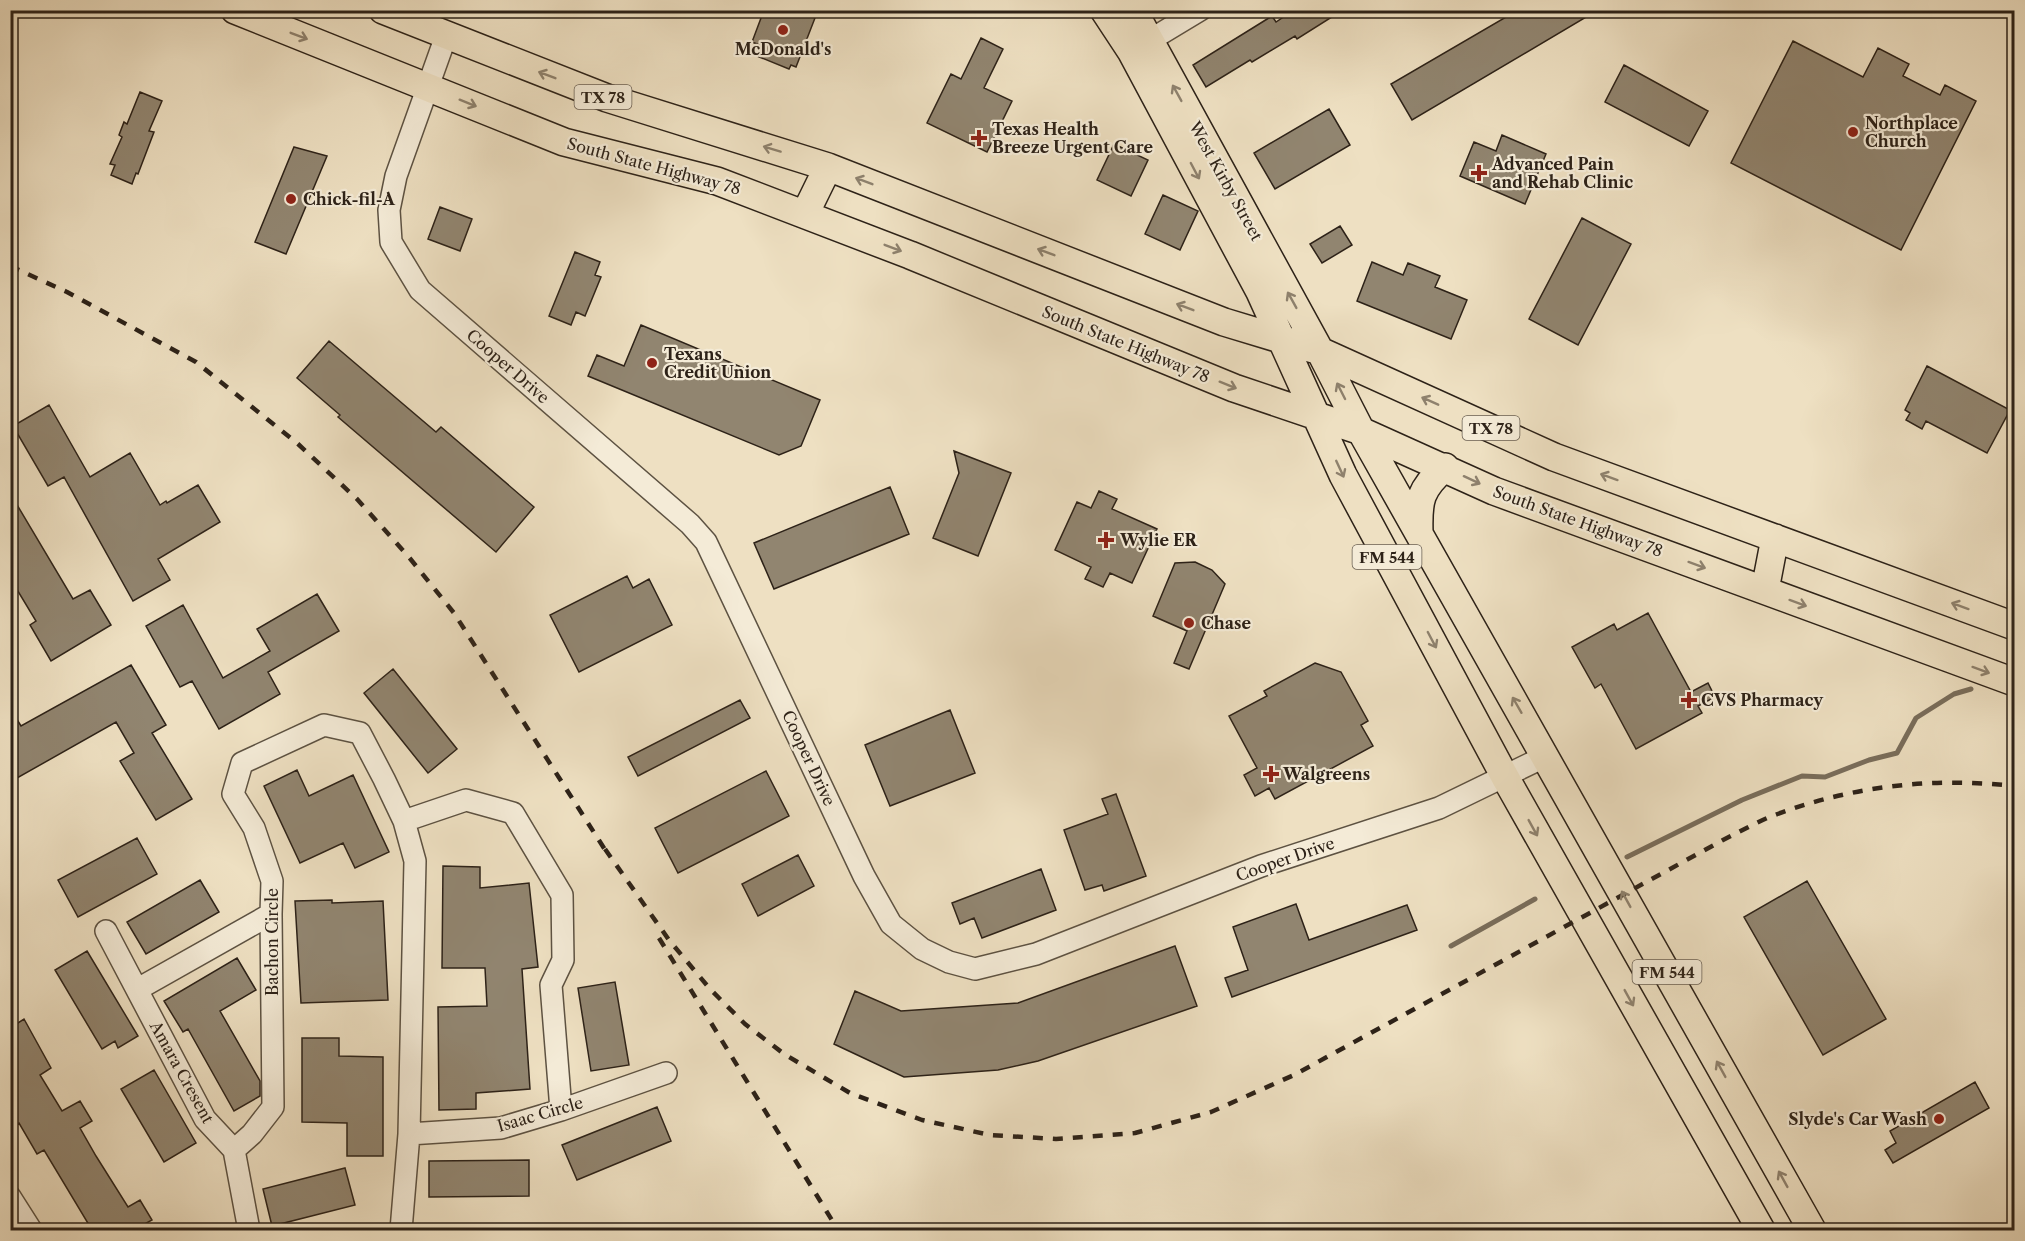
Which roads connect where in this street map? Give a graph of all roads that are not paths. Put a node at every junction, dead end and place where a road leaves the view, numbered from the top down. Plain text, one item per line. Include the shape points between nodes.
1 (235, 10) edge
2 (383, 10) edge
3 (1104, 10) edge
4 (1133, 10) edge
5 (1200, 10) edge
6 (446, 36) junction
7 (1140, 46) junction
8 (429, 88) junction
9 (828, 167) junction
10 (805, 214) junction
11 (1260, 292) junction
12 (1224, 322) junction
13 (1280, 339) junction
14 (1320, 351) junction
15 (1315, 416) junction
16 (1361, 431) junction
17 (1445, 467) junction
18 (1419, 534) junction
19 (1775, 538) junction
20 (1765, 591) junction
21 (2014, 626) edge
22 (2014, 682) edge
23 (1546, 756) junction
24 (1505, 777) junction
25 (404, 821) junction
26 (271, 914) junction
27 (106, 931) dead end
28 (138, 989) junction
29 (666, 1073) dead end
30 (561, 1110) junction
31 (1750, 1120) junction
32 (409, 1134) junction
33 (1711, 1142) junction
34 (234, 1150) junction
35 (10, 1197) edge
36 (31, 1230) edge
37 (249, 1230) edge
38 (400, 1230) edge
39 (1761, 1230) edge
40 (1812, 1230) edge

1 -> 8 main road, South State Highway 78
2 - 6 main road, TX 78
3 - 7 main road, West Kirby Street
4 - 7 main road, West Kirby Street
5 - 7 street
6 - 8 street, Cooper Drive
9 -> 6 main road, TX 78 via 607,98
7 -> 11 main road, West Kirby Street
14 -> 7 main road, West Kirby Street
8 -> 10 main road, South State Highway 78 via 564,142 717,180
8 - 24 street, Cooper Drive via 396,176 389,210 391,242 420,290 706,542 864,876 891,924 922,950 975,969 1036,954 1261,866 1439,807
9 - 10 main road
12 -> 9 main road, TX 78
10 -> 15 main road, South State Highway 78 via 1234,388
11 - 12 main road via 1251,311
11 - 13 main road, West Kirby Street
12 - 13 main road, TX 78
13 - 14 main road, TX 78
13 - 15 main road, FM 544 / FM 544
16 -> 14 main road, FM 544 / FM 544
19 -> 14 main road, TX 78 via 1554,457
15 - 16 main road, South State Highway 78
15 -> 24 main road, FM 544 / FM 544
16 - 17 main road, South State Highway 78
16 - 18 main road, FM 544 / FM 544
17 - 18 main road via 1429,482 1420,499
17 -> 20 main road, South State Highway 78 via 1494,491
23 -> 18 main road, FM 544 / FM 544
19 - 20 main road
21 -> 19 main road, TX 78
20 -> 22 main road, South State Highway 78
23 - 24 street, Cooper Drive
31 -> 23 main road, FM 544 / FM 544
24 -> 33 main road, FM 544 / FM 544
25 - 26 street, Bachon Circle via 360,733 324,725 242,763 233,794 254,828 272,881
25 - 30 street via 465,800 513,813 562,895 563,960 551,985
25 - 32 street, Bachon Circle via 415,861
26 - 28 street
26 - 34 street, Bachon Circle via 273,1107
27 - 28 street, Amara Cresent
28 - 34 street, Amara Cresent via 205,1119
29 - 30 street, Isaac Circle
30 - 32 street, Isaac Circle via 501,1128
31 - 33 main road
40 -> 31 main road, FM 544 / FM 544
32 - 38 street, Bachon Circle
33 - 39 main road, FM 544 / FM 544
34 - 37 street
35 - 36 street

